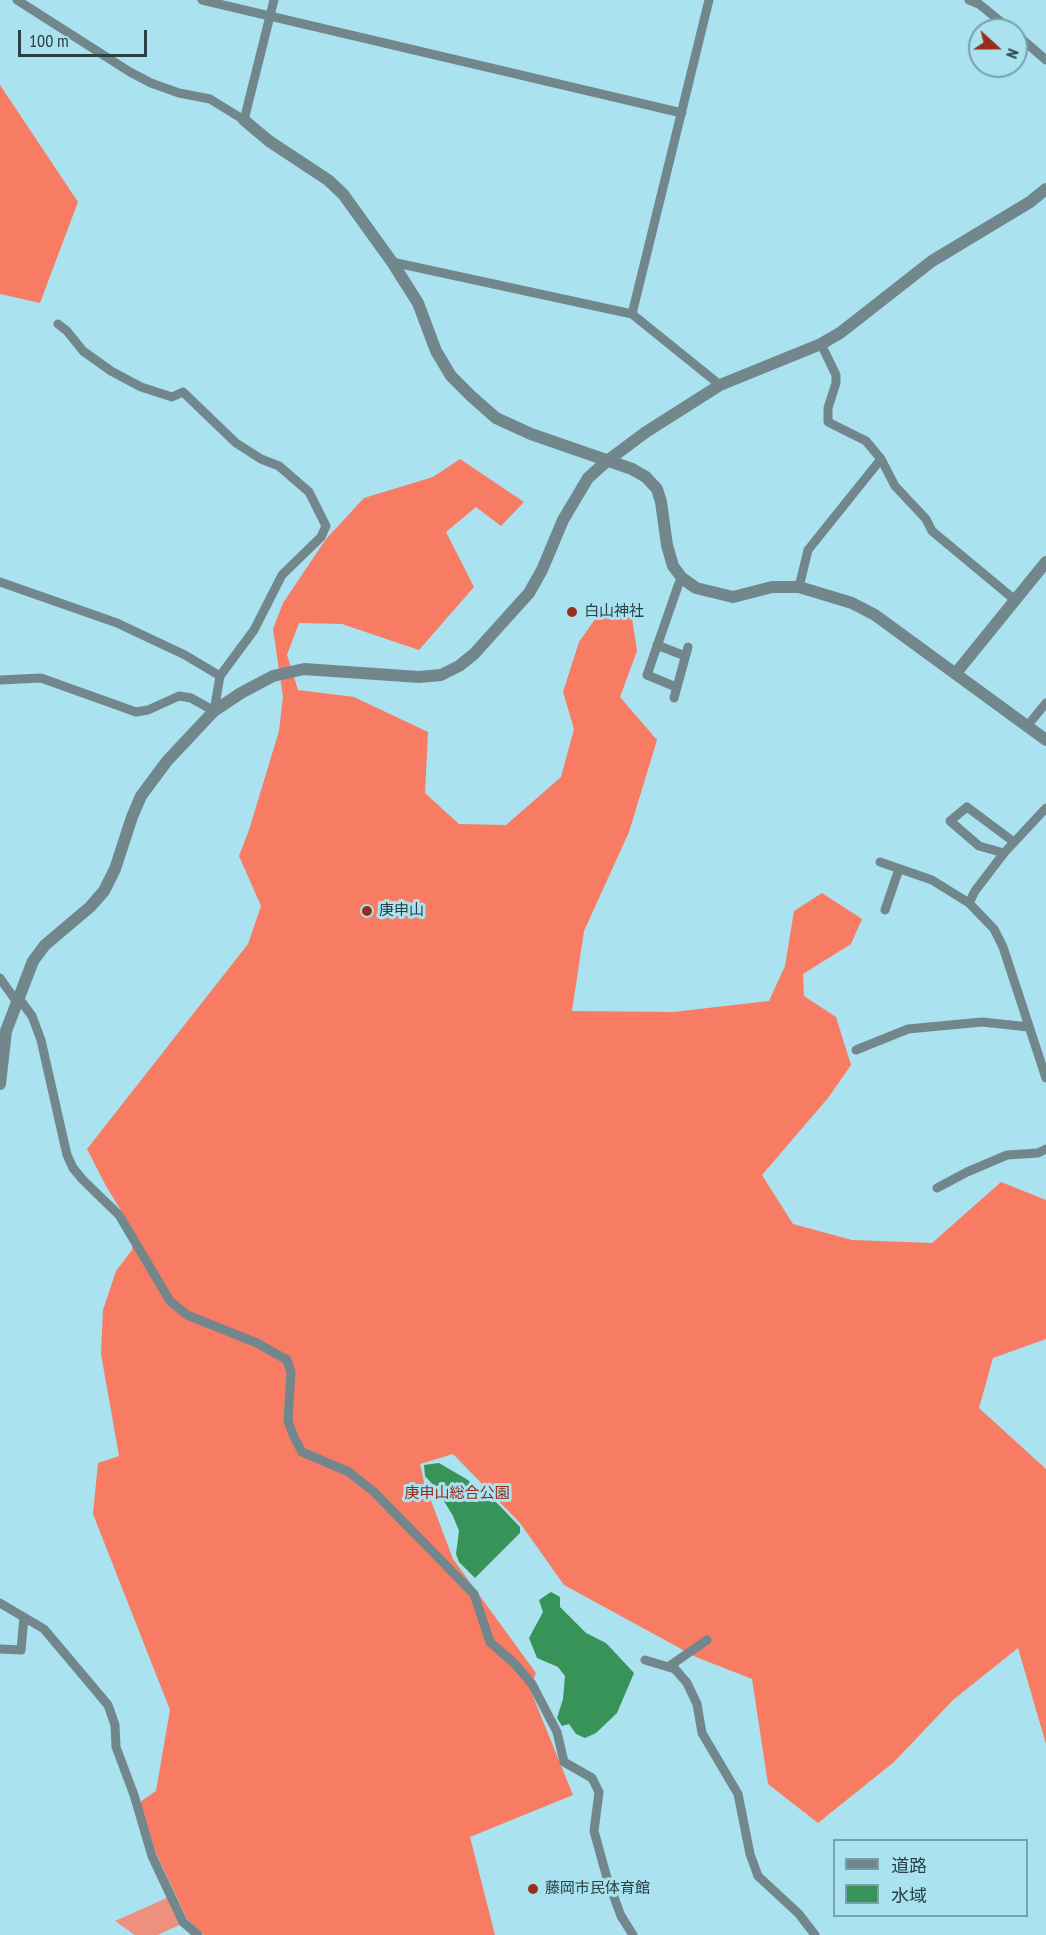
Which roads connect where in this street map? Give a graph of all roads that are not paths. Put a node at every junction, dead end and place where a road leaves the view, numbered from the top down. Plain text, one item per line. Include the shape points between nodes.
1 (16, 0) edge
2 (202, 0) edge
3 (274, 0) edge
4 (709, 0) edge
5 (969, 0) edge
6 (270, 17) junction
7 (997, 18) edge
8 (1028, 44) edge
9 (1046, 60) edge
10 (682, 113) junction
11 (244, 120) junction
12 (1046, 189) edge
13 (392, 262) junction
14 (632, 314) junction
15 (58, 324) dead end
16 (821, 344) junction
17 (720, 385) junction
18 (881, 459) junction
19 (607, 462) junction
20 (1046, 562) edge
21 (682, 578) junction
22 (0, 582) edge
23 (800, 587) junction
24 (1015, 600) junction
25 (657, 645) junction
26 (956, 673) junction
27 (220, 676) junction
28 (0, 680) edge
29 (676, 687) junction
30 (674, 698) dead end
31 (1046, 703) edge
32 (214, 711) junction
33 (1028, 725) junction
34 (1046, 740) edge
35 (1046, 808) edge
36 (1014, 842) junction
37 (1004, 853) junction
38 (880, 862) dead end
39 (899, 869) junction
40 (969, 903) junction
41 (885, 910) dead end
42 (0, 978) edge
43 (17, 999) junction
44 (1029, 1027) junction
45 (3, 1040) edge
46 (856, 1050) dead end
47 (1044, 1067) edge
48 (1046, 1078) edge
49 (0, 1084) edge
50 (1046, 1149) edge
51 (937, 1188) dead end
52 (0, 1603) edge
53 (24, 1617) junction
54 (707, 1640) dead end
55 (0, 1649) edge
56 (645, 1660) dead end
57 (668, 1667) junction
58 (198, 1935) edge
59 (633, 1935) edge
60 (815, 1935) edge

1 - 11 street via 130,72 179,93 210,99
2 - 6 street
3 - 6 street
4 - 10 street
5 - 7 street
6 - 10 street
6 - 11 street
8 - 9 street
10 - 14 street
11 - 13 street via 343,194
12 - 16 street via 932,261
13 - 14 street
13 - 19 street via 418,303 436,351 471,396 496,418
14 - 17 street
15 - 27 street via 83,351 111,371 172,397 183,392 236,443 279,466 309,492 326,526 321,537 282,575 254,630
16 - 17 street
16 - 18 street via 836,375 828,422 866,441
17 - 19 street
18 - 23 street via 808,550
18 - 24 street via 895,486 932,531
19 - 21 street via 632,469 657,489 667,545 673,566
19 - 32 street via 588,478 529,593 459,666 441,675 419,677 304,669 273,676
20 - 24 street
21 - 23 street via 696,588 733,597 772,588
21 - 25 street
22 - 27 street via 117,623
23 - 26 street via 852,603 875,615
24 - 26 street
25 - 29 street via 646,675
25 - 29 street via 686,651
26 - 33 street
27 - 32 street
28 - 32 street via 41,678 136,712 179,696
29 - 30 street
31 - 33 street
32 - 43 street via 167,761 141,796 104,891 45,945 33,961
33 - 34 street
35 - 36 street
36 - 37 street
36 - 37 street via 967,807 951,820 979,846
37 - 40 street
38 - 39 street
39 - 40 street via 932,880
39 - 41 street
40 - 44 street via 994,929 1003,947
42 - 43 street
43 - 45 street
43 - 59 street via 32,1016 39,1034 73,1168 119,1215 170,1301 187,1315 257,1343 287,1360 291,1372 288,1421 302,1452 349,1472 374,1492 474,1594 490,1642 532,1684 558,1732 564,1762 592,1778 599,1792 594,1831 621,1916
44 - 46 street via 982,1022 908,1029
44 - 47 street
45 - 49 street
47 - 48 street
50 - 51 street via 1007,1155
52 - 53 street
53 - 55 street via 21,1650
53 - 58 street via 44,1629 108,1705 115,1725 116,1747 152,1856 183,1922
54 - 57 street
56 - 57 street
57 - 60 street via 687,1683 697,1704 702,1732 734,1785 758,1876 799,1914

